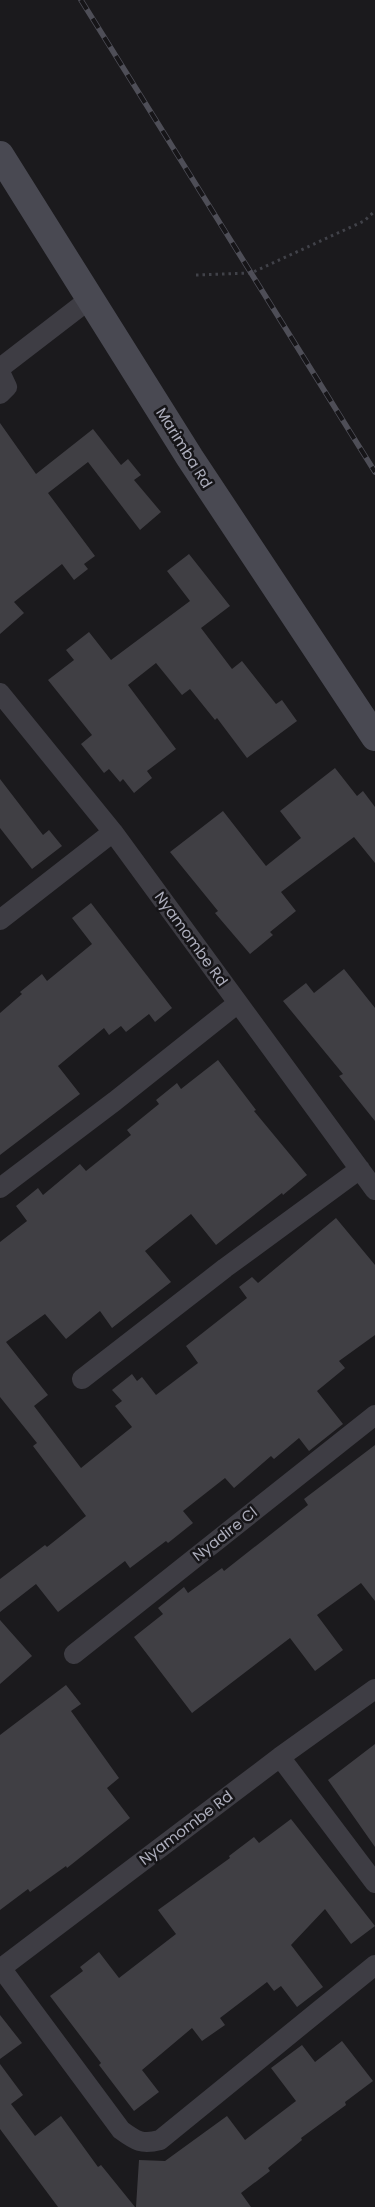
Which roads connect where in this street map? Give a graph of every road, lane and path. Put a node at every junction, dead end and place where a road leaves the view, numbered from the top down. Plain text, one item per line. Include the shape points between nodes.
1 (0, 155) edge
2 (375, 211) edge
3 (196, 275) dead end
4 (91, 298) junction
5 (0, 368) edge
6 (0, 372) edge
7 (0, 394) edge
8 (0, 693) edge
9 (375, 736) edge
10 (113, 832) junction
11 (0, 920) edge
12 (238, 1003) junction
13 (360, 1169) junction
14 (0, 1188) edge
15 (375, 1190) edge
16 (82, 1379) dead end
17 (375, 1415) edge
18 (74, 1654) dead end
19 (375, 1689) edge
20 (280, 1757) junction
21 (375, 1883) edge
22 (375, 1965) edge
23 (0, 1969) edge

1 - 4 street, Marimba Rd
2 - 3 path via 364,221 251,273
4 - 5 street
4 - 9 street, Marimba Rd via 190,458
6 - 7 street via 8,387
8 - 10 street, Nyamombe Rd
10 - 11 street
10 - 12 street, Nyamombe Rd
12 - 13 street, Nyamombe Rd
12 - 14 street
13 - 15 street, Nyamombe Rd
13 - 16 street
17 - 18 street, Nyadire Cl
19 - 20 street, Nyamombe Rd
20 - 21 street
20 - 23 street, Nyamombe Rd
22 - 23 street via 160,2140 146,2144 121,2130

